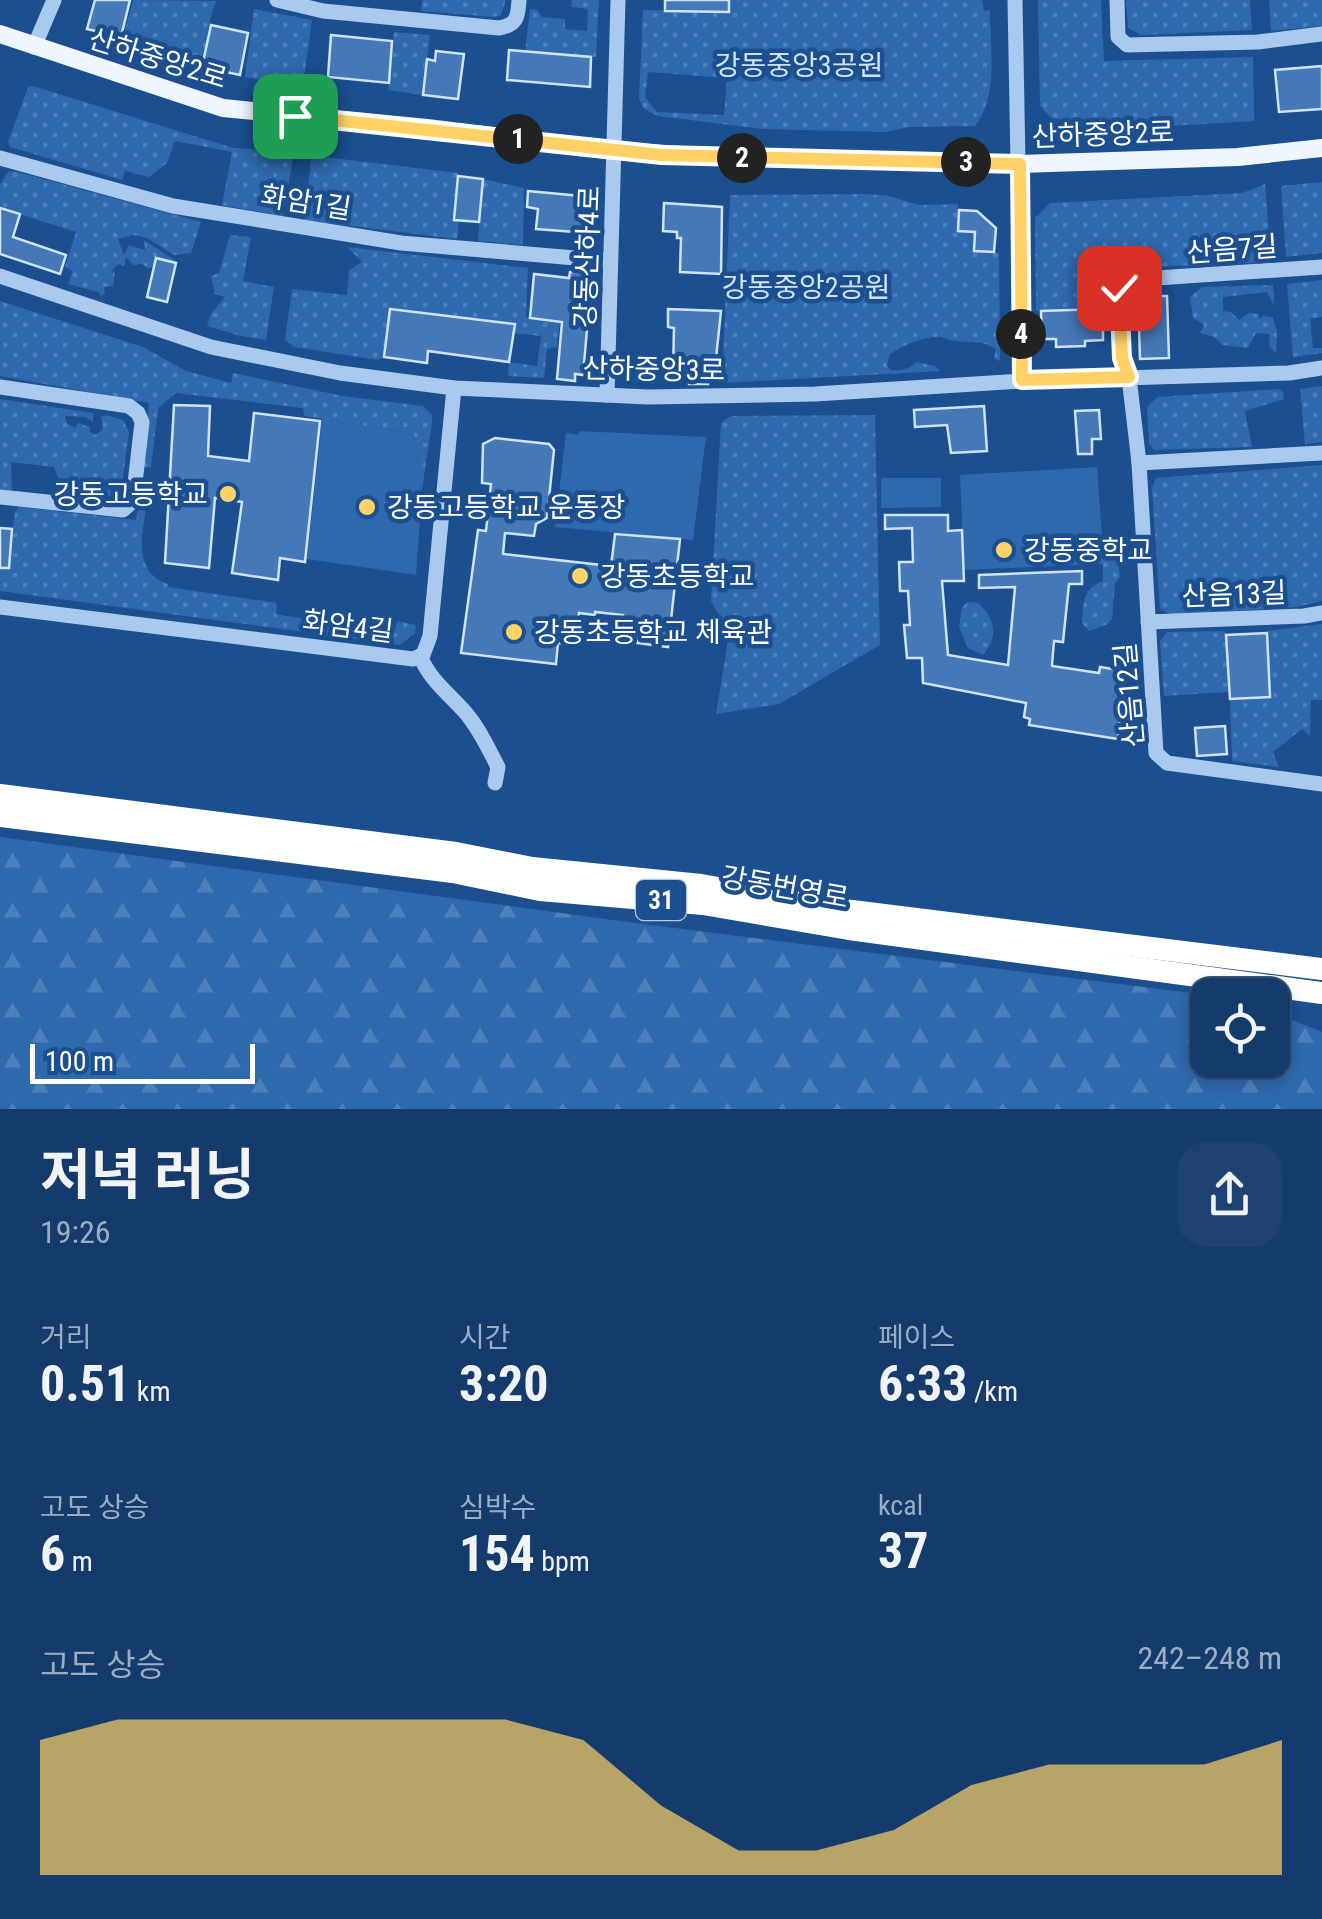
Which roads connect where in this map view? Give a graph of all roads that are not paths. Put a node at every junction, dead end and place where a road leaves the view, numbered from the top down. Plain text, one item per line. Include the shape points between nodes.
1 (54, 0) edge
2 (276, 0) edge
3 (519, 0) edge
4 (618, 0) edge
5 (1015, 0) edge
6 (1117, 0) edge
7 (0, 34) edge
8 (1322, 34) edge
9 (34, 48) junction
10 (1322, 148) edge
11 (615, 151) junction
12 (0, 158) edge
13 (1020, 164) junction
14 (610, 261) junction
15 (1322, 267) edge
16 (0, 276) edge
17 (1322, 368) edge
18 (1129, 377) junction
19 (1022, 380) junction
20 (0, 387) edge
21 (454, 388) junction
22 (608, 395) junction
23 (1322, 453) edge
24 (1139, 463) junction
25 (0, 496) edge
26 (0, 607) edge
27 (1322, 613) edge
28 (1148, 622) junction
29 (420, 656) junction
30 (494, 783) dead end
31 (1322, 784) edge
32 (0, 795) edge
33 (0, 816) edge
34 (1322, 969) edge
35 (1322, 993) edge

1 - 9 street
2 - 3 street via 323,11 499,28 518,17
4 - 11 street, 강동산하4로
5 - 13 street
6 - 8 street via 1118,37 1127,45
7 - 9 main road, 산하중앙2로
9 - 11 main road, 산하중앙2로 via 223,108
10 - 13 main road, 산하중앙2로 via 1238,158
11 - 13 main road, 산하중앙2로
11 - 14 street, 강동산하4로
12 - 14 street, 화암1길 via 190,208 401,242
13 - 19 street
14 - 22 street, 강동산하4로
15 - 18 street, 산음7길 via 1125,281 1118,290
16 - 21 street, 산하중앙3로 via 211,347
17 - 18 street, 산하중앙3로
18 - 19 street, 산하중앙3로
18 - 24 street, 산음12길
19 - 22 street, 산하중앙3로 via 815,394
20 - 25 street via 129,406 142,422 133,500 123,510
21 - 22 street, 산하중앙3로
21 - 29 street, 화암4길 via 430,636
23 - 24 street
24 - 28 street, 산음12길
26 - 29 street, 화암4길
27 - 28 street, 산음13길
28 - 31 street, 산음12길 via 1154,748 1162,760
29 - 30 street via 483,738 498,766
32 - 34 highway, 강동번영로
33 - 35 highway, 강동번영로 / 31 via 416,867 540,890 703,904

